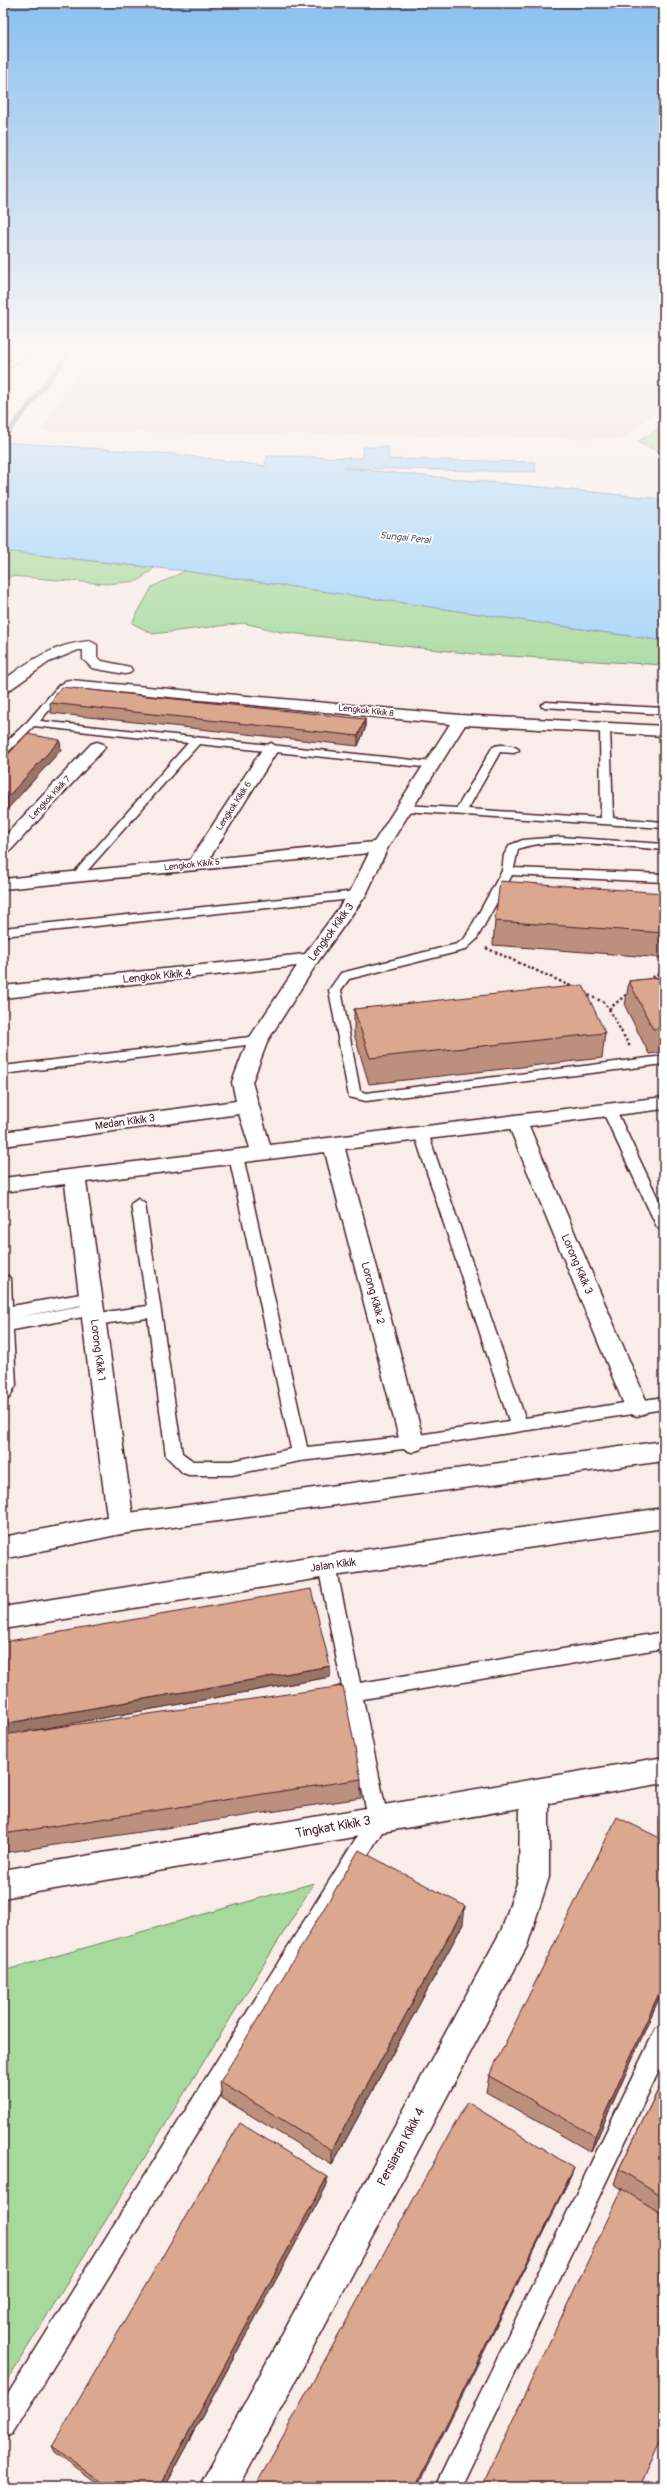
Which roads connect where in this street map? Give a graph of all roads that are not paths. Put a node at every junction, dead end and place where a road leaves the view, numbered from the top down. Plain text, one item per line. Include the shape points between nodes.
1 (125, 670) dead end
2 (70, 684) joint
3 (3, 688) edge
4 (546, 705) dead end
5 (664, 711) edge
6 (460, 720) junction
7 (32, 723) junction
8 (605, 728) junction
9 (664, 731) edge
10 (196, 740) junction
11 (97, 747) dead end
12 (271, 748) junction
13 (514, 750) dead end
14 (3, 751) edge
15 (432, 765) junction
16 (404, 808) junction
17 (460, 813) junction
18 (607, 822) junction
19 (664, 825) edge
20 (380, 846) junction
21 (664, 846) edge
22 (3, 848) edge
23 (196, 865) junction
24 (508, 871) junction
25 (76, 877) junction
26 (664, 878) edge
27 (3, 884) edge
28 (498, 890) junction
29 (514, 891) edge
30 (357, 895) junction
31 (3, 932) edge
32 (310, 959) junction
33 (3, 992) edge
34 (258, 1040) junction
35 (664, 1060) edge
36 (3, 1070) edge
37 (664, 1103) edge
38 (247, 1106) junction
39 (609, 1110) junction
40 (517, 1121) junction
41 (421, 1133) junction
42 (3, 1139) edge
43 (333, 1144) junction
44 (262, 1153) junction
45 (236, 1156) junction
46 (75, 1176) junction
47 (3, 1185) edge
48 (138, 1204) dead end
49 (664, 1227) edge
50 (3, 1280) edge
51 (93, 1309) junction
52 (155, 1311) junction
53 (7, 1319) junction
54 (3, 1394) edge
55 (664, 1403) edge
56 (637, 1407) junction
57 (520, 1425) junction
58 (412, 1442) junction
59 (664, 1451) edge
60 (300, 1454) junction
61 (664, 1518) edge
62 (121, 1524) junction
63 (3, 1548) edge
64 (327, 1566) junction
65 (3, 1618) edge
66 (664, 1640) edge
67 (352, 1692) junction
68 (321, 1697) edge
69 (664, 1770) edge
70 (535, 1793) junction
71 (378, 1820) junction
72 (3, 1884) edge
73 (664, 2036) edge
74 (3, 2425) edge
75 (218, 2487) edge
76 (448, 2487) edge

1 - 3 street via 97,665 90,659 90,645 76,645 26,670
2 - 6 street, Lengkok Kikik 8
2 - 7 lane via 63,687
4 - 5 lane
6 - 8 street, Lengkok Kikik 8
6 - 15 street, Lengkok Kikik 3
7 - 10 lane
7 - 14 lane
8 - 9 street, Lengkok Kikik 8
8 - 18 lane
10 - 12 lane
10 - 25 lane
11 - 22 street, Lengkok Kikik 7
12 - 15 lane
12 - 23 street, Lengkok Kikik 6
13 - 17 lane via 497,748
15 - 16 street, Lengkok Kikik 3
16 - 17 lane
16 - 20 street, Lengkok Kikik 3
17 - 18 lane
18 - 19 lane
20 - 23 street, Lengkok Kikik 5
20 - 30 street, Lengkok Kikik 3
21 - 24 lane via 529,841 513,848 508,860
23 - 25 street, Lengkok Kikik 5
24 - 26 lane
24 - 28 lane
25 - 27 street, Lengkok Kikik 5
28 - 29 lane
28 - 35 lane via 470,940 461,947 358,972 345,976 338,983 334,990 354,1094 366,1097
30 - 31 lane
30 - 32 street, Lengkok Kikik 3
32 - 33 street, Lengkok Kikik 4
32 - 34 street, Lengkok Kikik 3
34 - 36 lane
34 - 38 street, Lengkok Kikik 3 via 242,1082
37 - 39 street
38 - 42 street, Medan Kikik 3
38 - 44 street, Lengkok Kikik 3
39 - 40 street
39 - 49 lane
40 - 41 street
40 - 56 street, Lorong Kikik 3
41 - 43 street
41 - 57 lane
43 - 44 street
43 - 58 street, Lorong Kikik 2
44 - 45 street
45 - 46 street
45 - 60 lane
46 - 47 street
46 - 51 street, Lorong Kikik 1
48 - 52 lane
50 - 53 lane
51 - 52 lane
51 - 53 lane
51 - 62 street, Lorong Kikik 1
52 - 60 lane via 174,1456 189,1468 232,1468
53 - 54 lane via 8,1385
55 - 56 lane
56 - 57 lane
57 - 58 lane
58 - 60 lane
59 - 62 street
61 - 64 street, Jalan Kikik
62 - 63 street
64 - 65 street, Jalan Kikik
64 - 67 lane
66 - 67 lane
67 - 68 lane
67 - 71 lane
69 - 70 street, Tingkat Kikik 3
70 - 71 street, Tingkat Kikik 3
70 - 75 street, Persiaran Kikik 4 via 534,1877 516,1935
71 - 72 street, Tingkat Kikik 3
71 - 74 lane
73 - 76 lane

